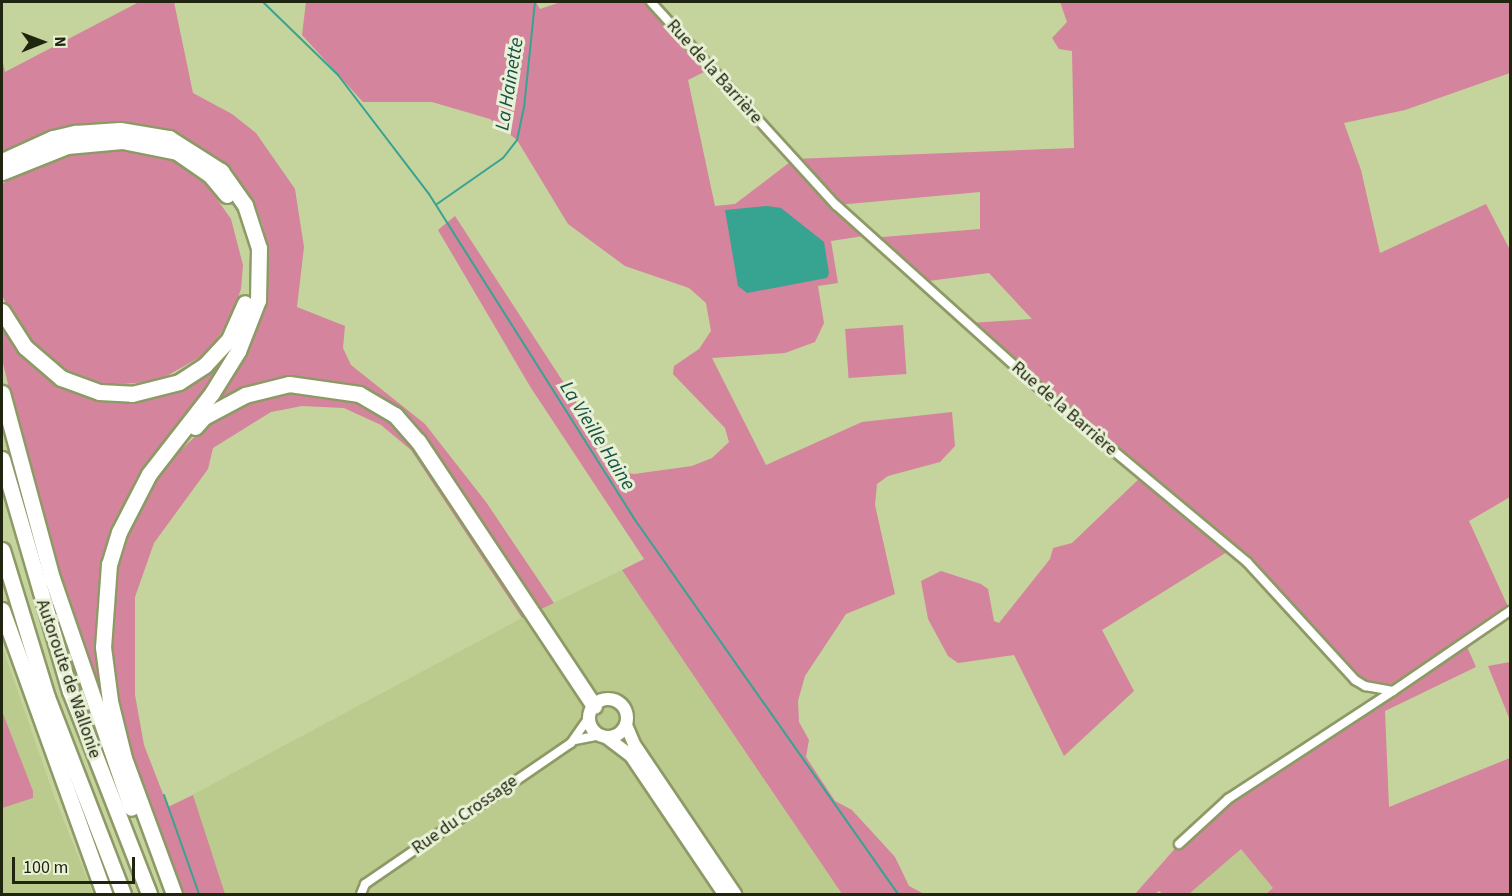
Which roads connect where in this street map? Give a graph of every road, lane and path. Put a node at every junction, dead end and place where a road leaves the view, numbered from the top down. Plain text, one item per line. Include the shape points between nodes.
1 (651, 2) edge
2 (2, 161) edge
3 (2, 172) edge
4 (2, 311) edge
5 (2, 393) edge
6 (164, 454) junction
7 (2, 459) edge
8 (2, 550) edge
9 (2, 610) edge
10 (1510, 611) edge
11 (1393, 691) junction
12 (592, 711) junction
13 (626, 725) junction
14 (603, 736) junction
15 (574, 740) junction
16 (1179, 844) dead end
17 (104, 894) edge
18 (123, 894) edge
19 (149, 894) edge
20 (165, 894) edge
21 (174, 894) edge
22 (360, 894) edge
23 (724, 894) edge
24 (735, 894) edge

1 - 11 street, Rue de la Barrière via 836,205 1071,416 1247,562 1345,672 1365,686
2 - 6 highway via 53,138 144,132 169,138 208,160 245,205 259,248 258,300 226,370
3 - 4 highway via 42,154 95,142 122,141 177,152 210,175 240,215 250,257 250,280 239,322 219,351 186,378 149,392 99,392 61,378 25,347
5 - 20 highway via 29,500 87,687
6 - 12 highway via 179,446 204,417 267,388 315,385 359,394 380,404 418,441
6 - 21 highway via 139,490 119,532 109,564 103,647 110,701 124,758
7 - 19 highway, Autoroute de Wallonie via 70,691
8 - 18 highway, Autoroute de Wallonie via 47,697
9 - 17 highway via 32,705
10 - 11 street
11 - 16 street via 1228,799
12 - 13 street via 604,700 616,700 627,713
12 - 14 street via 592,726
12 - 15 street
13 - 14 street via 618,734
13 - 24 street via 634,744
14 - 15 street
14 - 23 street via 631,756
15 - 22 street, Rue du Crossage via 365,884

